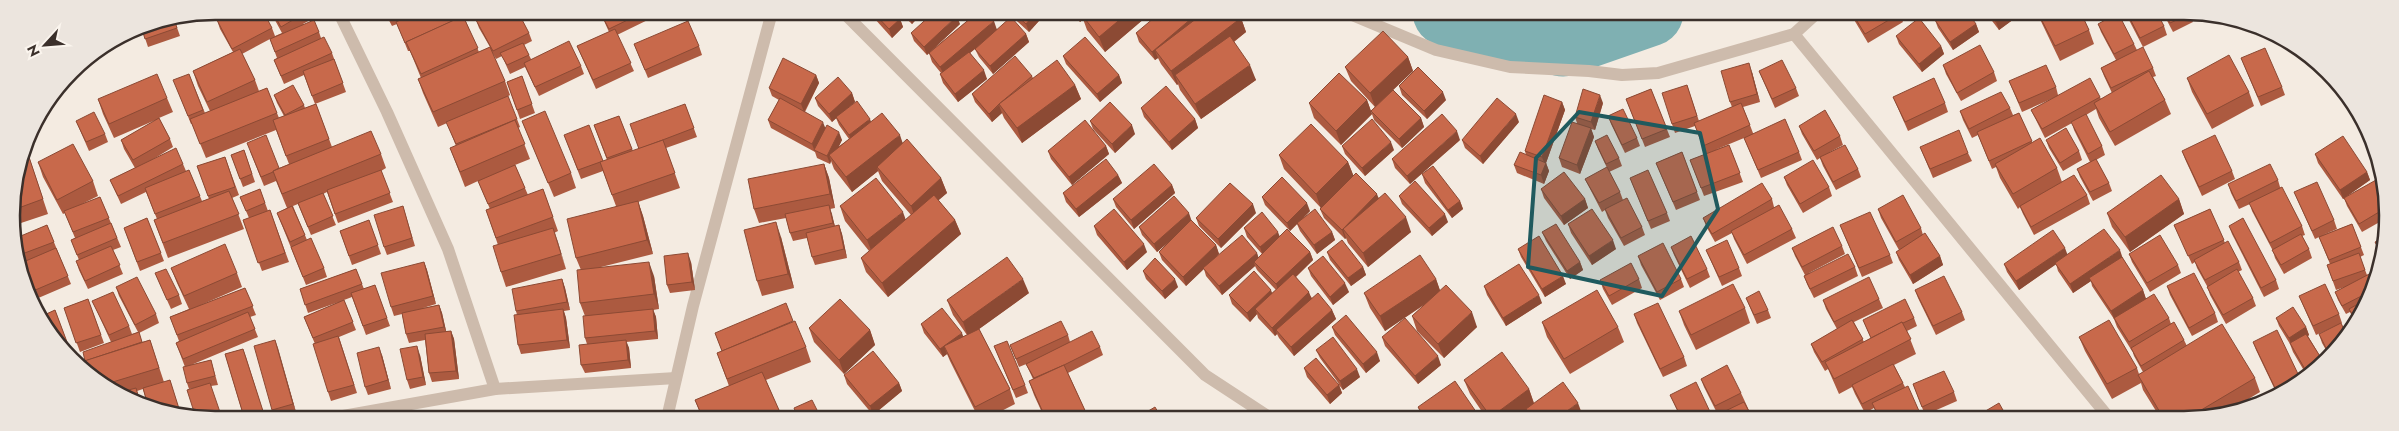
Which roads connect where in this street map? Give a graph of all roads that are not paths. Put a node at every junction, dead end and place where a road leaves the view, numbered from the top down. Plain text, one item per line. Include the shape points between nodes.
1 (342, 20) edge
2 (769, 20) edge
3 (851, 20) edge
4 (1364, 20) edge
5 (1809, 20) edge
6 (1794, 34) junction
7 (676, 378) junction
8 (495, 390) junction
9 (373, 411) edge
10 (668, 411) edge
11 (1260, 411) edge
12 (2103, 411) edge

1 - 8 street via 388,112 448,249
2 - 7 street
3 - 11 street via 1205,374
4 - 6 street via 1436,50 1510,67 1622,76 1658,73
5 - 6 street
6 - 12 street
7 - 8 street
7 - 10 street
8 - 9 street

